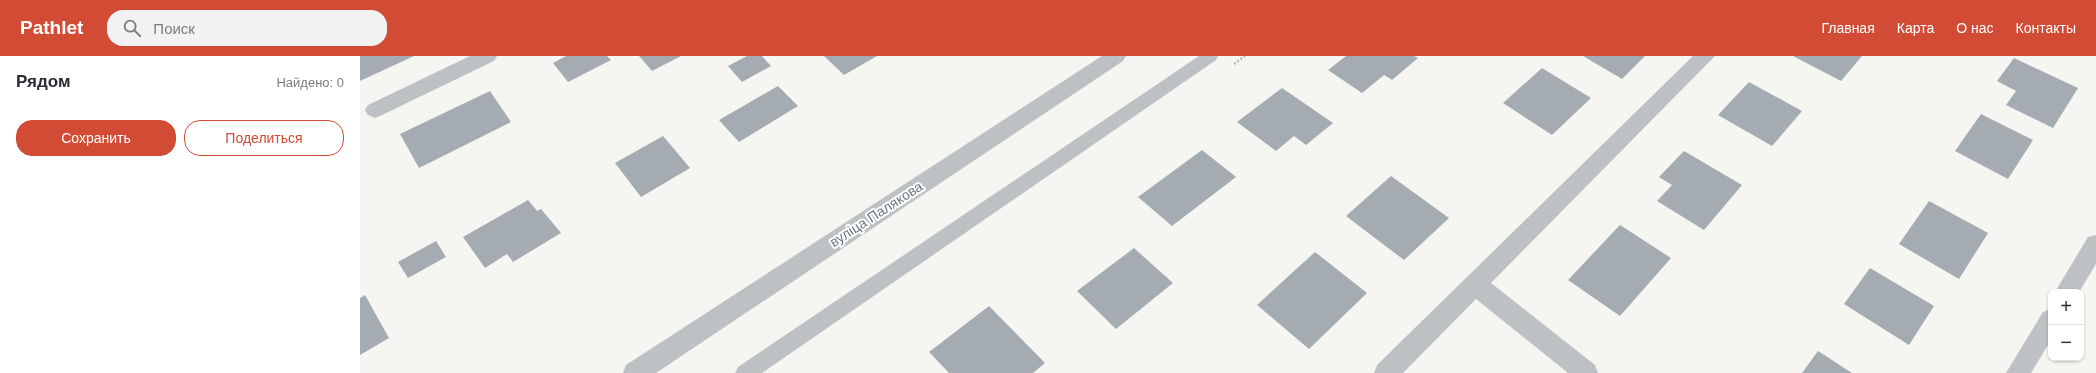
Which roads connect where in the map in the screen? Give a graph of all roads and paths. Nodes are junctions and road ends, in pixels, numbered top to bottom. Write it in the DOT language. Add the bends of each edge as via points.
graph roads {
  1 [pos="487,56"];
  2 [pos="1116,56"];
  3 [pos="1210,56"];
  4 [pos="1705,56"];
  5 [pos="376,110"];
  6 [pos="2096,244"];
  7 [pos="1475,284"];
  8 [pos="2069,289"];
  9 [pos="2048,324"];
  10 [pos="635,373"];
  11 [pos="745,373"];
  12 [pos="1386,373"];
  13 [pos="1586,373"];
  14 [pos="2018,373"];
  1 -- 5 [label="street"];
  2 -- 10 [label="street, вуліца Палякова"];
  3 -- 11 [label="lane"];
  4 -- 7 [label="street"];
  6 -- 8 [label="street"];
  7 -- 12 [label="street"];
  7 -- 13 [label="street"];
  9 -- 14 [label="street"];
}
